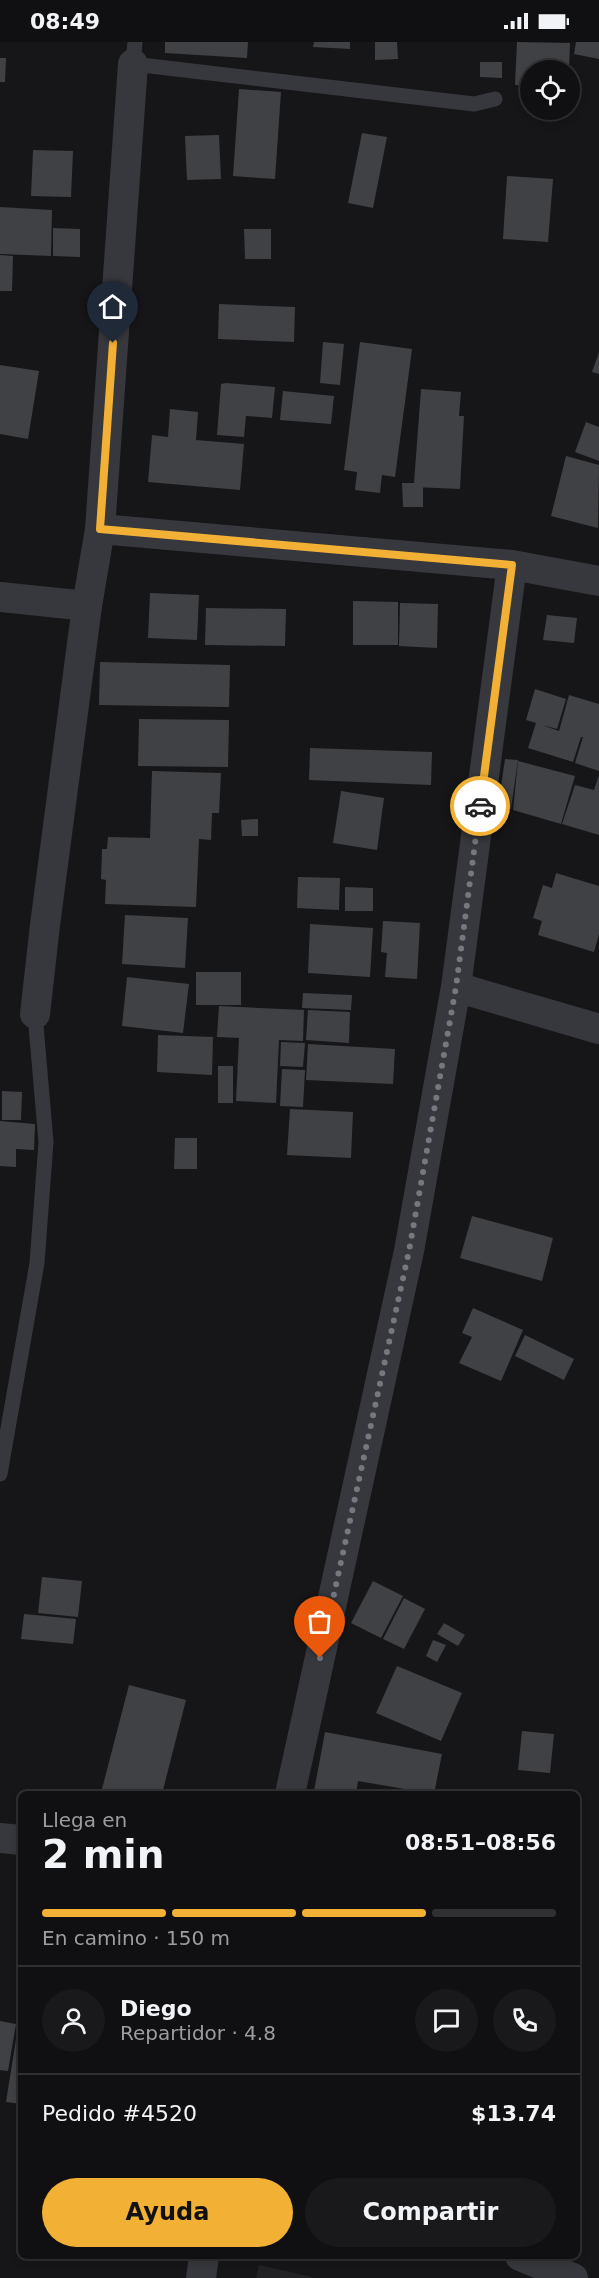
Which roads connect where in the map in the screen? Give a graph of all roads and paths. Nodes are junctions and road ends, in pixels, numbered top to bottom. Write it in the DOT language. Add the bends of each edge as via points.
graph roads {
  1 [pos="134,53"];
  2 [pos="495,99"];
  3 [pos="100,529"];
  4 [pos="512,565"];
  5 [pos="599,581"];
  6 [pos="0,597"];
  7 [pos="87,606"];
  8 [pos="456,987"];
  9 [pos="35,1014"];
  10 [pos="599,1029"];
  11 [pos="0,1474"];
  12 [pos="291,1791"];
  13 [pos="0,1838"];
  14 [pos="18,1840"];
  15 [pos="204,2259"];
  16 [pos="527,2259"];
  17 [pos="201,2278"];
  18 [pos="573,2278"];
  1 -- 2 [label="lane" via="474,104"];
  1 -- 3 [label="street"];
  3 -- 4 [label="street"];
  3 -- 7 [label="street"];
  4 -- 5 [label="street"];
  4 -- 8 [label="street"];
  6 -- 7 [label="street"];
  7 -- 9 [label="street"];
  8 -- 10 [label="street"];
  8 -- 12 [label="street" via="409,1251"];
  9 -- 11 [label="lane" via="46,1142 38,1263"];
  13 -- 14 [label="street"];
  15 -- 17 [label="street"];
  16 -- 18 [label="street"];
}
